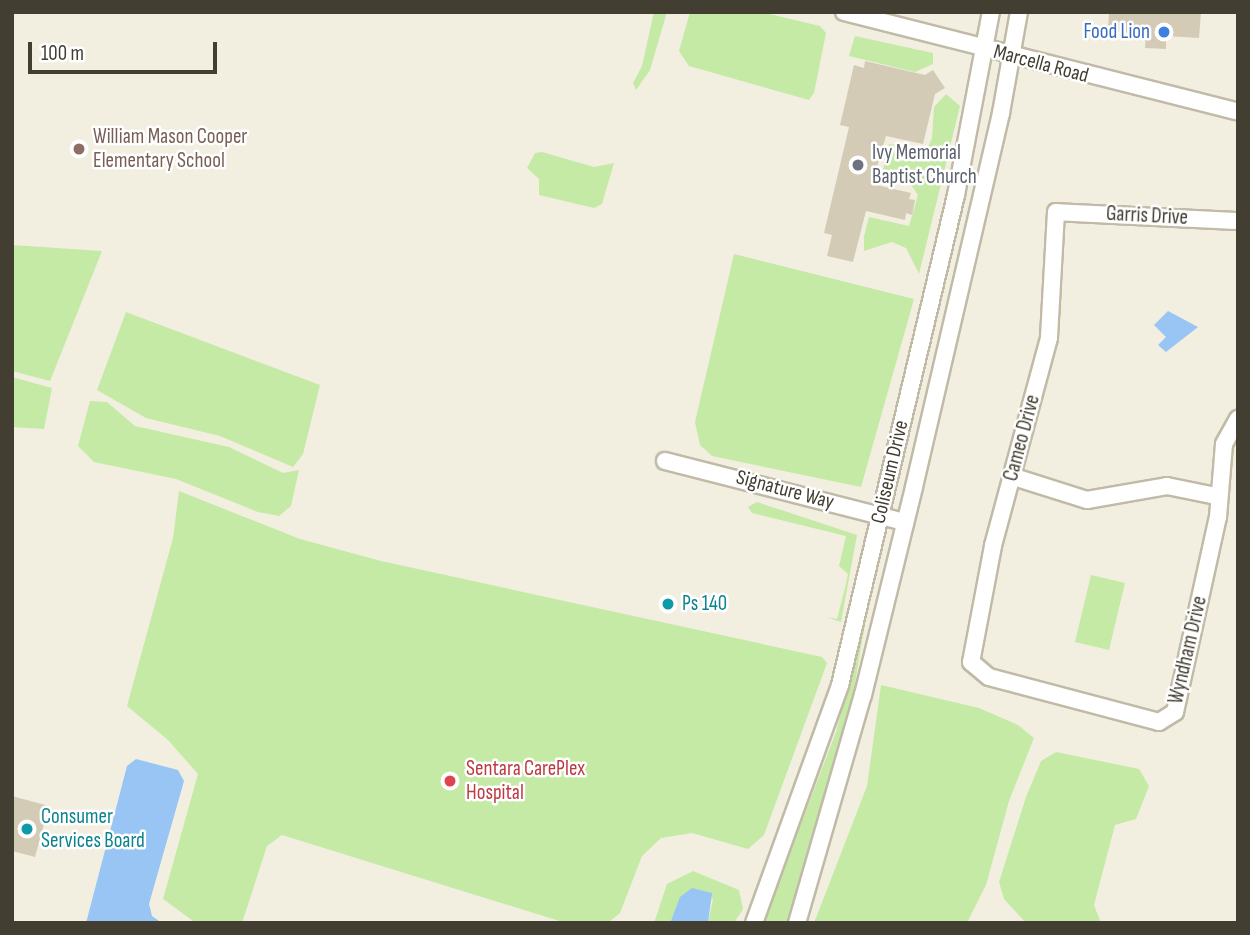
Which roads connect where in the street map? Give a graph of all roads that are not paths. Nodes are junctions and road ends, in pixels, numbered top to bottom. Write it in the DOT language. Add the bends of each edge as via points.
graph roads {
  1 [pos="844,12"];
  2 [pos="991,12"];
  3 [pos="1018,12"];
  4 [pos="986,48"];
  5 [pos="1012,56"];
  6 [pos="1238,112"];
  7 [pos="1056,212"];
  8 [pos="1238,220"];
  9 [pos="1238,419"];
  10 [pos="665,461"];
  11 [pos="1011,476"];
  12 [pos="1216,496"];
  13 [pos="880,515"];
  14 [pos="905,522"];
  15 [pos="971,662"];
  16 [pos="754,923"];
  17 [pos="797,923"];
  1 -- 4 [label="street, Marcella Road"];
  2 -- 4 [label="street, Coliseum Drive"];
  3 -- 5 [label="street, Coliseum Drive"];
  4 -- 5 [label="street, Marcella Road"];
  4 -- 13 [label="street, Coliseum Drive"];
  5 -- 6 [label="street, Marcella Road"];
  5 -- 14 [label="street, Coliseum Drive"];
  7 -- 8 [label="street, Garris Drive"];
  7 -- 11 [label="street, Cameo Drive" via="1049,338"];
  9 -- 12 [label="street, Wyndham Drive" via="1224,444"];
  10 -- 13 [label="street, Signature Way"];
  11 -- 12 [label="street" via="1063,497 1087,499 1167,486"];
  11 -- 15 [label="street, Cameo Drive"];
  12 -- 15 [label="street, Wyndham Drive" via="1218,517 1175,712 1159,722 989,677"];
  13 -- 14 [label="street, Signature Way"];
  13 -- 16 [label="street, Coliseum Drive" via="840,685"];
  14 -- 17 [label="street, Coliseum Drive" via="863,695"];
}
